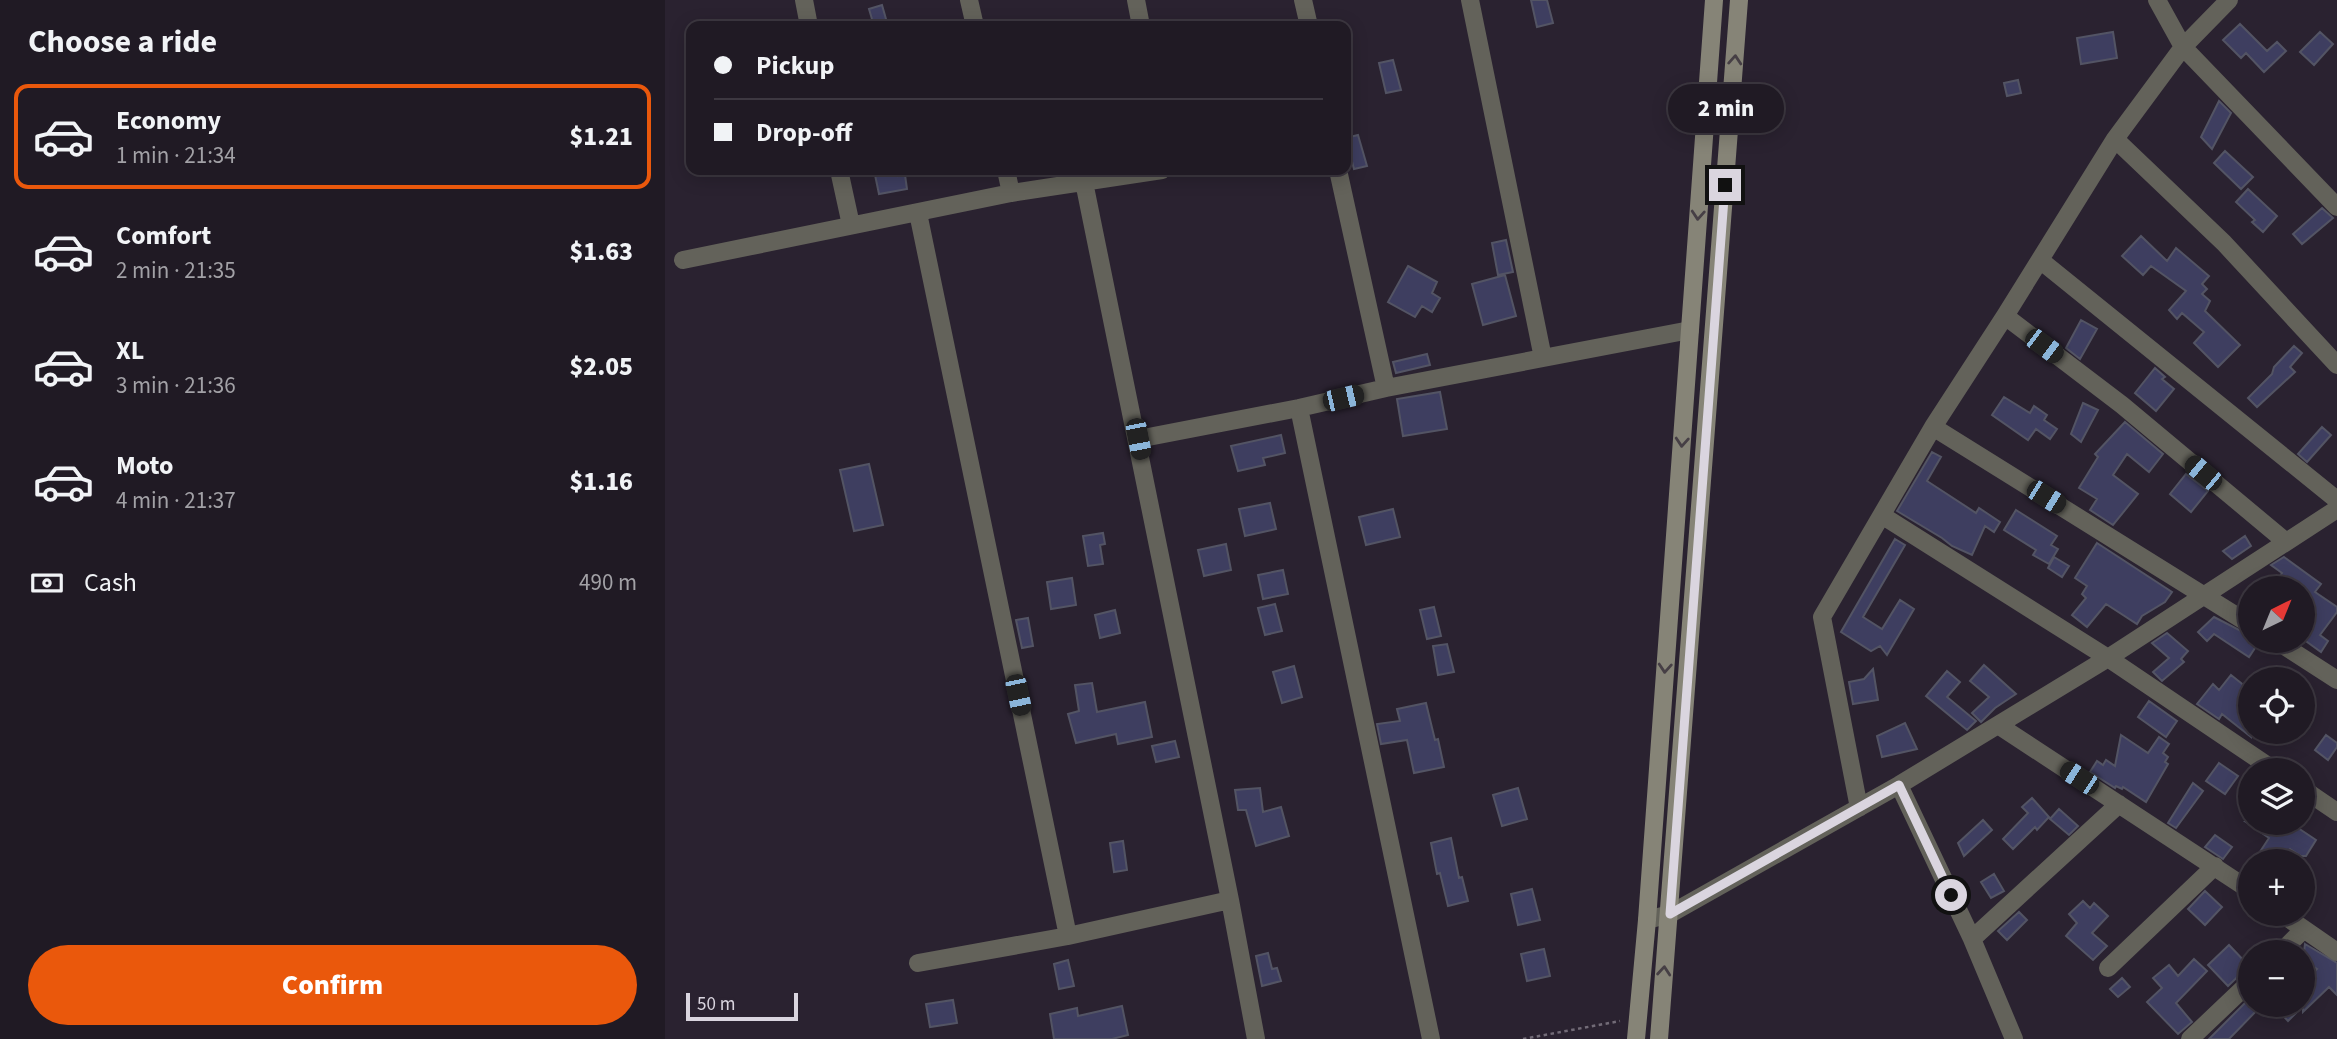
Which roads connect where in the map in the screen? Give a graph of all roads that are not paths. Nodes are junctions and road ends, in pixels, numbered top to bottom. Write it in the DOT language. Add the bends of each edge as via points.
graph roads {
  1 [pos="804,0"];
  2 [pos="969,0"];
  3 [pos="1136,0"];
  4 [pos="1303,0"];
  5 [pos="1470,0"];
  6 [pos="1714,0"];
  7 [pos="1739,0"];
  8 [pos="2157,0"];
  9 [pos="2229,0"];
  10 [pos="808,21"];
  11 [pos="974,21"];
  12 [pos="1140,21"];
  13 [pos="1308,21"];
  14 [pos="2183,47"];
  15 [pos="2115,139"];
  16 [pos="840,175"];
  17 [pos="1007,175"];
  18 [pos="1130,175"];
  19 [pos="1339,175"];
  20 [pos="1084,182"];
  21 [pos="1011,193"];
  22 [pos="2337,207"];
  23 [pos="918,213"];
  24 [pos="851,225"];
  25 [pos="683,260"];
  26 [pos="2040,260"];
  27 [pos="2005,316"];
  28 [pos="1690,330"];
  29 [pos="1543,358"];
  30 [pos="2337,365"];
  31 [pos="1386,388"];
  32 [pos="1299,408"];
  33 [pos="1933,427"];
  34 [pos="1138,439"];
  35 [pos="2337,500"];
  36 [pos="2337,509"];
  37 [pos="1883,516"];
  38 [pos="2285,541"];
  39 [pos="2204,595"];
  40 [pos="2238,617"];
  41 [pos="2295,653"];
  42 [pos="2108,658"];
  43 [pos="2337,680"];
  44 [pos="1998,725"];
  45 [pos="2256,758"];
  46 [pos="1899,785"];
  47 [pos="2315,797"];
  48 [pos="2119,804"];
  49 [pos="1859,808"];
  50 [pos="2337,811"];
  51 [pos="2215,866"];
  52 [pos="2238,882"];
  53 [pos="1230,900"];
  54 [pos="1670,914"];
  55 [pos="1647,920"];
  56 [pos="2300,926"];
  57 [pos="2304,929"];
  58 [pos="1069,936"];
  59 [pos="1972,939"];
  60 [pos="2293,940"];
  61 [pos="2337,952"];
  62 [pos="918,963"];
  63 [pos="2108,968"];
  64 [pos="2238,993"];
  65 [pos="1256,1039"];
  66 [pos="1431,1039"];
  67 [pos="1636,1039"];
  68 [pos="1659,1039"];
  69 [pos="2014,1039"];
  70 [pos="2190,1039"];
  1 -- 10 [label="street"];
  2 -- 11 [label="street"];
  3 -- 12 [label="street"];
  4 -- 13 [label="street"];
  5 -- 29 [label="street"];
  6 -- 28 [label="main road, one-way"];
  54 -- 7 [label="main road, one-way"];
  8 -- 14 [label="street"];
  9 -- 14 [label="street"];
  14 -- 15 [label="street"];
  14 -- 22 [label="street"];
  15 -- 26 [label="street"];
  15 -- 30 [label="street" via="2224,243"];
  16 -- 24 [label="street"];
  17 -- 21 [label="street"];
  18 -- 20 [label="street"];
  19 -- 31 [label="street"];
  20 -- 21 [label="street"];
  20 -- 34 [label="street"];
  21 -- 23 [label="street"];
  23 -- 24 [label="street"];
  23 -- 58 [label="street"];
  24 -- 25 [label="street"];
  26 -- 27 [label="street"];
  26 -- 35 [label="street"];
  27 -- 33 [label="street"];
  27 -- 38 [label="street" via="2122,405"];
  28 -- 29 [label="street"];
  28 -- 55 [label="main road, one-way"];
  29 -- 31 [label="street"];
  31 -- 32 [label="street"];
  32 -- 34 [label="street"];
  32 -- 66 [label="street"];
  33 -- 37 [label="street"];
  33 -- 39 [label="street"];
  34 -- 53 [label="street"];
  36 -- 38 [label="street"];
  37 -- 42 [label="street"];
  37 -- 49 [label="street" via="1822,617"];
  38 -- 39 [label="street"];
  39 -- 40 [label="street"];
  39 -- 42 [label="street"];
  41 -- 43 [label="street"];
  42 -- 44 [label="street"];
  42 -- 45 [label="street"];
  44 -- 46 [label="street"];
  44 -- 48 [label="street"];
  46 -- 49 [label="street"];
  46 -- 59 [label="street"];
  47 -- 50 [label="street"];
  48 -- 51 [label="street"];
  48 -- 59 [label="street"];
  49 -- 54 [label="street"];
  51 -- 52 [label="street"];
  51 -- 63 [label="street"];
  53 -- 58 [label="street"];
  53 -- 65 [label="street"];
  54 -- 55 [label="street"];
  68 -- 54 [label="main road, one-way"];
  55 -- 67 [label="main road"];
  56 -- 57 [label="street"];
  57 -- 60 [label="street"];
  57 -- 61 [label="street"];
  58 -- 62 [label="street"];
  59 -- 69 [label="street"];
  64 -- 70 [label="street"];
}
